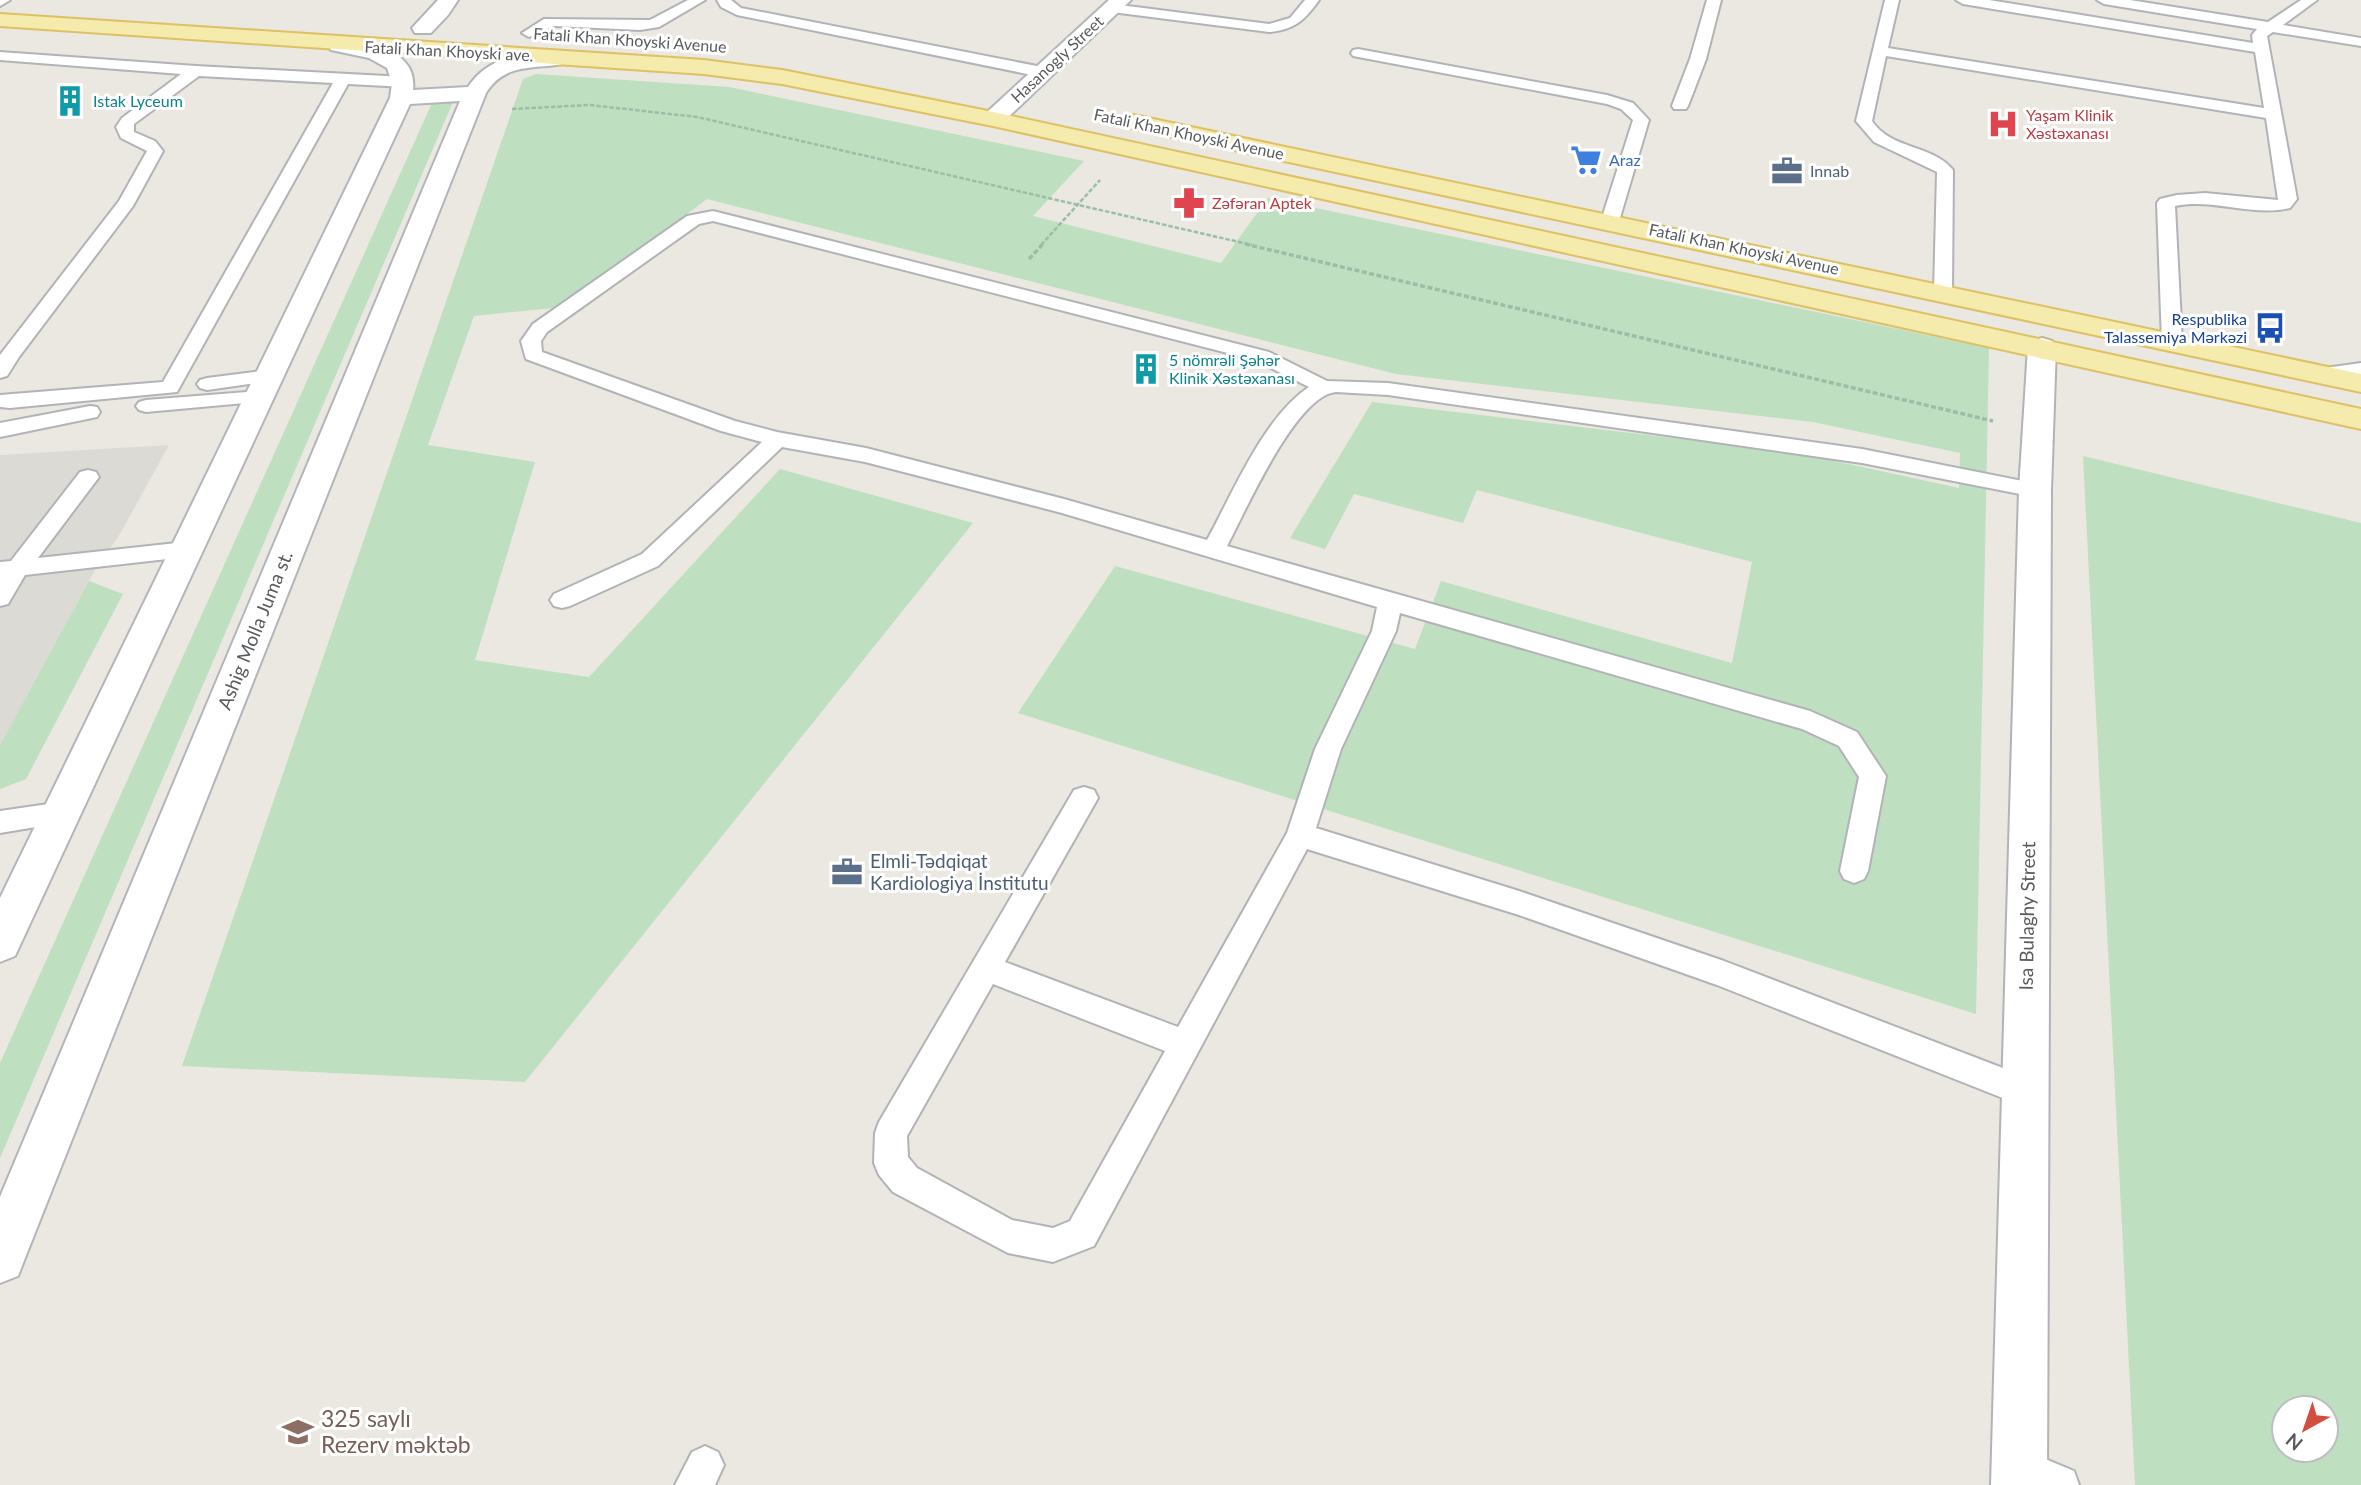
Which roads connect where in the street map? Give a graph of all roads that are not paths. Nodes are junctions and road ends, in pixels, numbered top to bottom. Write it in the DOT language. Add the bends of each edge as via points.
graph roads {
  1 [pos="448,0"];
  2 [pos="698,0"];
  3 [pos="724,0"];
  4 [pos="1312,0"];
  5 [pos="1714,0"];
  6 [pos="1892,0"];
  7 [pos="1963,0"];
  8 [pos="2104,0"];
  9 [pos="2310,0"];
  10 [pos="1,1"];
  11 [pos="1116,4"];
  12 [pos="0,20"];
  13 [pos="2269,25"];
  14 [pos="423,28"];
  15 [pos="529,33"];
  16 [pos="671,42"];
  17 [pos="2361,42"];
  18 [pos="339,44"];
  19 [pos="2259,48"];
  20 [pos="1880,51"];
  21 [pos="1357,53"];
  22 [pos="0,56"];
  23 [pos="560,58"];
  24 [pos="195,71"];
  25 [pos="1042,72"];
  26 [pos="342,80"];
  27 [pos="403,90"];
  28 [pos="487,101"];
  29 [pos="1009,103"];
  30 [pos="1680,106"];
  31 [pos="2272,114"];
  32 [pos="1104,116"];
  33 [pos="1610,221"];
  34 [pos="1943,292"];
  35 [pos="2172,342"];
  36 [pos="2042,347"];
  37 [pos="2361,369"];
  38 [pos="0,372"];
  39 [pos="2318,374"];
  40 [pos="2361,378"];
  41 [pos="2361,383"];
  42 [pos="264,386"];
  43 [pos="1324,387"];
  44 [pos="170,388"];
  45 [pos="0,401"];
  46 [pos="2361,419"];
  47 [pos="0,430"];
  48 [pos="776,439"];
  49 [pos="88,477"];
  50 [pos="2035,490"];
  51 [pos="1214,549"];
  52 [pos="186,550"];
  53 [pos="9,569"];
  54 [pos="0,598"];
  55 [pos="562,600"];
  56 [pos="1390,602"];
  57 [pos="1084,798"];
  58 [pos="62,813"];
  59 [pos="0,822"];
  60 [pos="1300,835"];
  61 [pos="1854,872"];
  62 [pos="0,943"];
  63 [pos="986,968"];
  64 [pos="1185,1044"];
  65 [pos="2023,1091"];
  66 [pos="0,1258"];
  67 [pos="2019,1476"];
  68 [pos="2060,1485"];
  1 -- 14 [label="main road"];
  2 -- 15 [label="lane" via="654,24 554,22"];
  3 -- 25 [label="lane" via="737,11"];
  4 -- 11 [label="lane" via="1287,27 1269,28"];
  5 -- 30 [label="lane"];
  6 -- 20 [label="lane"];
  7 -- 19 [label="lane"];
  8 -- 13 [label="lane"];
  9 -- 13 [label="lane"];
  10 -- 14 [label="main road, Fatali Khan Khoyski Avenue"];
  11 -- 25 [label="main road, Hasanogly Street"];
  12 -- 18 [label="main road"];
  13 -- 17 [label="lane"];
  13 -- 19 [label="lane" via="2259,35"];
  14 -- 15 [label="main road, Fatali Khan Khoyski Avenue"];
  15 -- 16 [label="main road, Fatali Khan Khoyski Avenue"];
  18 -- 23 [label="main road, Fatali Khan Khoyski ave."];
  18 -- 27 [label="main road" via="389,58 398,65"];
  19 -- 31 [label="lane"];
  20 -- 31 [label="lane"];
  20 -- 34 [label="lane" via="1864,121 1869,131 1884,141 1945,170"];
  21 -- 33 [label="lane" via="1593,97 1636,110 1641,120"];
  22 -- 24 [label="lane"];
  23 -- 28 [label="main road, Ashig Molla Juma st." via="521,60 498,67 481,82"];
  23 -- 29 [label="main road, Fatali Khan Khoyski Avenue" via="704,67"];
  24 -- 26 [label="lane"];
  24 -- 38 [label="lane" via="124,127 127,135 155,151 127,202"];
  25 -- 29 [label="main road, Hasanogly Street"];
  26 -- 27 [label="lane"];
  26 -- 44 [label="lane"];
  27 -- 28 [label="main road"];
  27 -- 42 [label="main road"];
  28 -- 66 [label="main road, Ashig Molla Juma st."];
  29 -- 36 [label="main road, Fatali Khan Khoyski Avenue"];
  31 -- 35 [label="lane" via="2288,199 2284,204 2192,199 2166,203"];
  32 -- 33 [label="main road, Fatali Khan Khoyski Avenue"];
  33 -- 34 [label="main road, Fatali Khan Khoyski Avenue"];
  34 -- 35 [label="main road, Fatali Khan Khoyski Avenue"];
  35 -- 39 [label="main road, Fatali Khan Khoyski Avenue"];
  36 -- 46 [label="main road, Fatali Khan Khoyski Avenue"];
  36 -- 50 [label="main road, Isa Bulaghy Street"];
  37 -- 39 [label="lane"];
  39 -- 40 [label="main road"];
  39 -- 41 [label="main road, Fatali Khan Khoyski Avenue"];
  42 -- 44 [label="lane"];
  42 -- 47 [label="lane" via="70,414"];
  42 -- 52 [label="main road"];
  43 -- 48 [label="lane" via="1262,356 703,216 540,328 531,341 533,355"];
  43 -- 50 [label="lane" via="1388,388 1861,456"];
  43 -- 51 [label="lane" via="1300,403 1277,436"];
  44 -- 45 [label="lane"];
  48 -- 51 [label="lane" via="866,455"];
  48 -- 55 [label="lane" via="650,560"];
  49 -- 53 [label="lane"];
  50 -- 65 [label="main road, Isa Bulaghy Street"];
  51 -- 56 [label="lane"];
  52 -- 53 [label="lane"];
  52 -- 58 [label="main road"];
  53 -- 54 [label="lane"];
  56 -- 60 [label="lane" via="1384,631 1328,749"];
  56 -- 61 [label="lane" via="1810,721 1848,740 1873,776"];
  57 -- 63 [label="lane"];
  58 -- 59 [label="lane"];
  58 -- 62 [label="main road"];
  60 -- 64 [label="lane"];
  60 -- 65 [label="lane" via="1519,903 1724,974"];
  63 -- 64 [label="lane"];
  63 -- 64 [label="lane" via="891,1133 891,1163 905,1180 1007,1236 1053,1245 1082,1234"];
  65 -- 67 [label="main road, Isa Bulaghy Street"];
  67 -- 68 [label="lane"];
}
